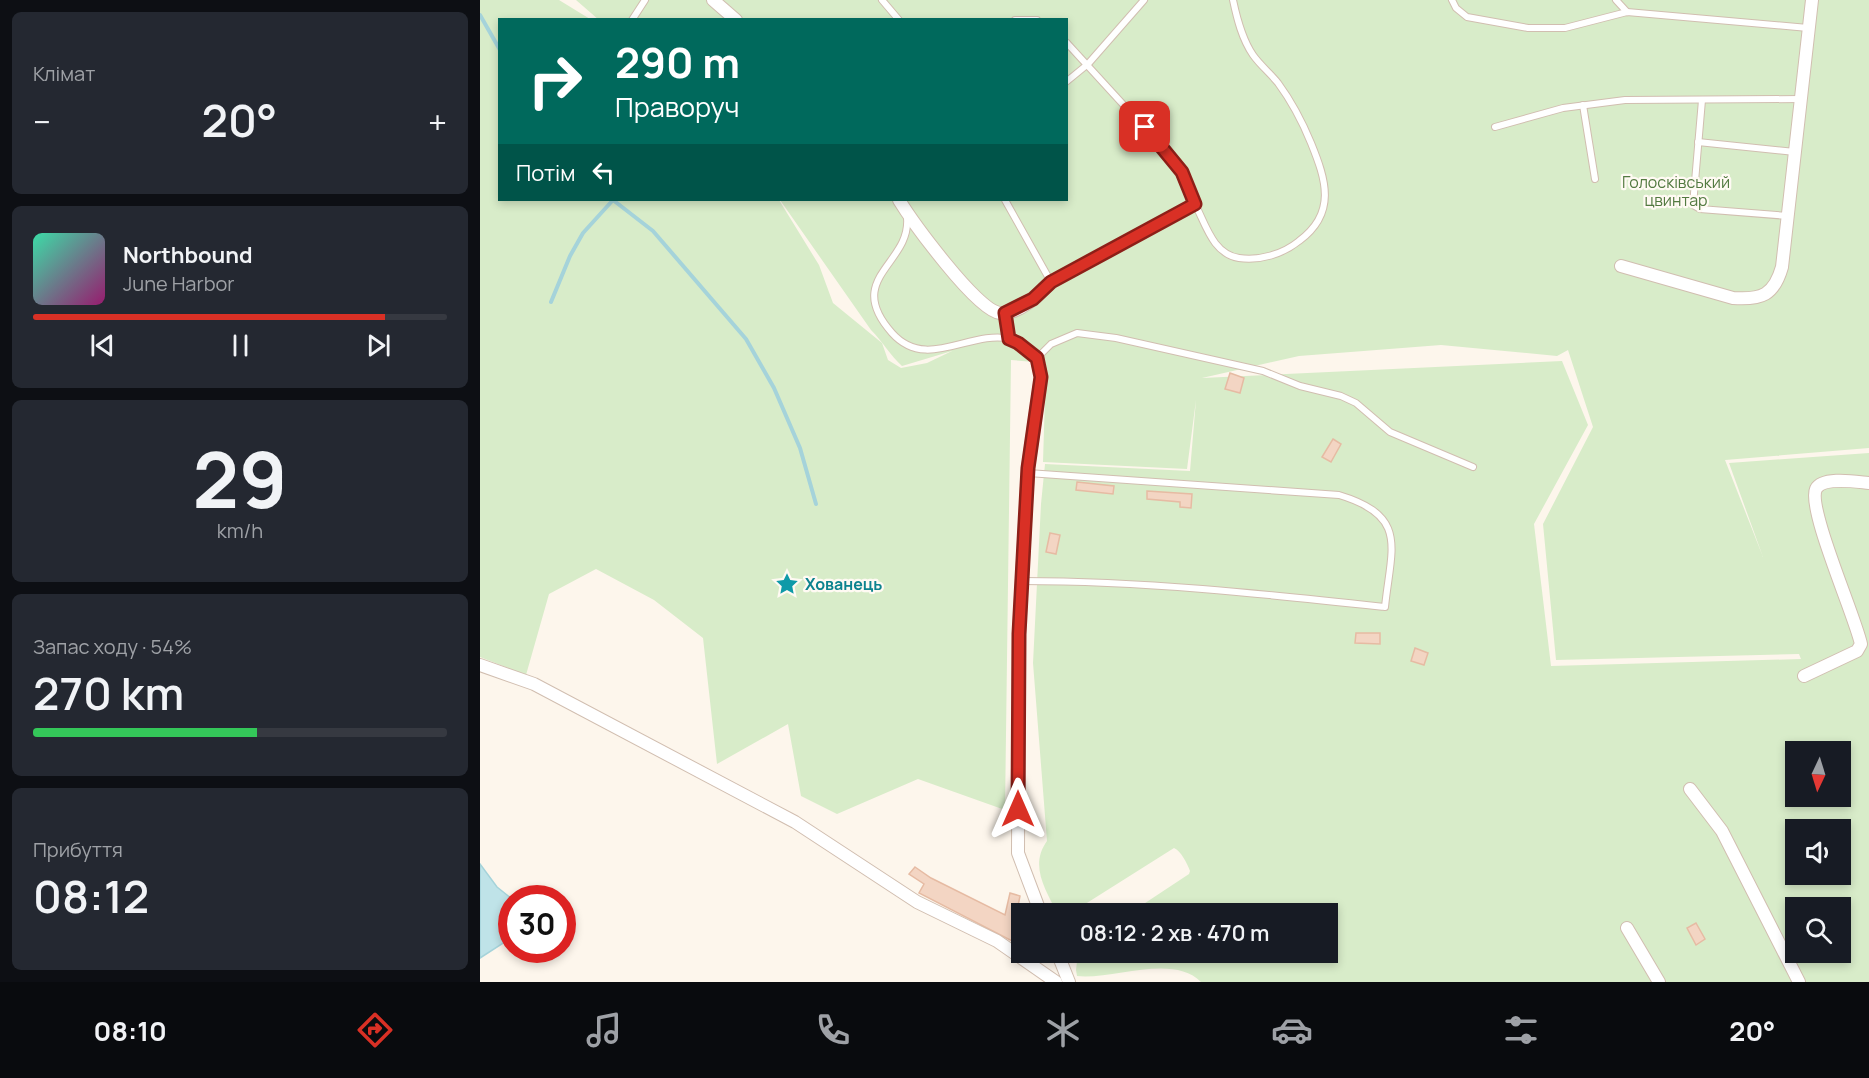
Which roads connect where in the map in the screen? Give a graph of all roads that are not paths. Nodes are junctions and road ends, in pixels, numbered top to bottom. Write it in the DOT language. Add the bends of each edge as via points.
graph roads {
  1 [pos="645,0"];
  2 [pos="713,0"];
  3 [pos="882,0"];
  4 [pos="1144,0"];
  5 [pos="1233,0"];
  6 [pos="1452,0"];
  7 [pos="1616,0"];
  8 [pos="1812,0"];
  9 [pos="1627,12"];
  10 [pos="633,18"];
  11 [pos="734,18"];
  12 [pos="897,18"];
  13 [pos="1809,28"];
  14 [pos="1068,44"];
  15 [pos="1088,64"];
  16 [pos="1068,80"];
  17 [pos="1801,99"];
  18 [pos="1702,100"];
  19 [pos="1583,105"];
  20 [pos="1495,127"];
  21 [pos="1698,142"];
  22 [pos="1795,152"];
  23 [pos="1595,179"];
  24 [pos="900,201"];
  25 [pos="1006,201"];
  26 [pos="1195,204"];
  27 [pos="906,212"];
  28 [pos="1789,216"];
  29 [pos="1621,266"];
  30 [pos="1051,282"];
  31 [pos="1005,313"];
  32 [pos="1009,339"];
  33 [pos="1037,358"];
  34 [pos="1473,467"];
  35 [pos="1028,473"];
  36 [pos="1869,483"];
  37 [pos="1022,581"];
  38 [pos="480,665"];
  39 [pos="1804,676"];
  40 [pos="1690,789"];
  41 [pos="1037,903"];
  42 [pos="1628,928"];
  43 [pos="1061,963"];
  44 [pos="1056,982"];
  45 [pos="1068,982"];
  46 [pos="1659,982"];
  47 [pos="1799,982"];
  1 -- 10 [label="lane"];
  2 -- 11 [label="street"];
  3 -- 12 [label="lane"];
  4 -- 15 [label="lane"];
  5 -- 26 [label="lane" via="1239,26 1253,55 1301,118 1322,170 1325,201 1317,223 1302,239 1276,254 1253,259 1221,251"];
  6 -- 9 [label="lane" via="1467,17 1528,28 1565,28"];
  7 -- 9 [label="lane"];
  8 -- 13 [label="street"];
  9 -- 13 [label="lane"];
  13 -- 17 [label="street"];
  14 -- 15 [label="lane"];
  15 -- 16 [label="lane"];
  15 -- 26 [label="lane" via="1173,159"];
  17 -- 18 [label="lane"];
  17 -- 22 [label="street"];
  18 -- 19 [label="lane" via="1625,100"];
  18 -- 21 [label="lane"];
  19 -- 20 [label="lane"];
  19 -- 23 [label="lane"];
  21 -- 22 [label="lane"];
  21 -- 28 [label="lane" via="1692,200 1695,207"];
  22 -- 28 [label="street"];
  24 -- 27 [label="street"];
  25 -- 30 [label="lane"];
  26 -- 30 [label="lane"];
  27 -- 31 [label="street" via="976,298 993,311"];
  27 -- 32 [label="lane" via="904,242 877,280 876,302 886,326 907,345 928,351"];
  28 -- 29 [label="street" via="1778,281 1763,296 1733,298"];
  30 -- 31 [label="street" via="1033,299"];
  31 -- 32 [label="street"];
  32 -- 33 [label="lane"];
  33 -- 34 [label="lane" via="1051,344 1077,333 1252,368 1341,396 1356,403 1390,432"];
  33 -- 35 [label="street" via="1041,377"];
  35 -- 37 [label="street"];
  35 -- 37 [label="lane" via="1339,495 1363,502 1379,513 1392,540 1385,607 1107,581"];
  36 -- 39 [label="street" via="1832,481 1816,490 1815,501 1830,555 1861,644 1857,651"];
  37 -- 41 [label="street" via="1018,853"];
  38 -- 44 [label="street" via="534,684 795,822 917,902 998,941"];
  40 -- 47 [label="street" via="1722,831"];
  42 -- 46 [label="street"];
  43 -- 45 [label="street"];
}
